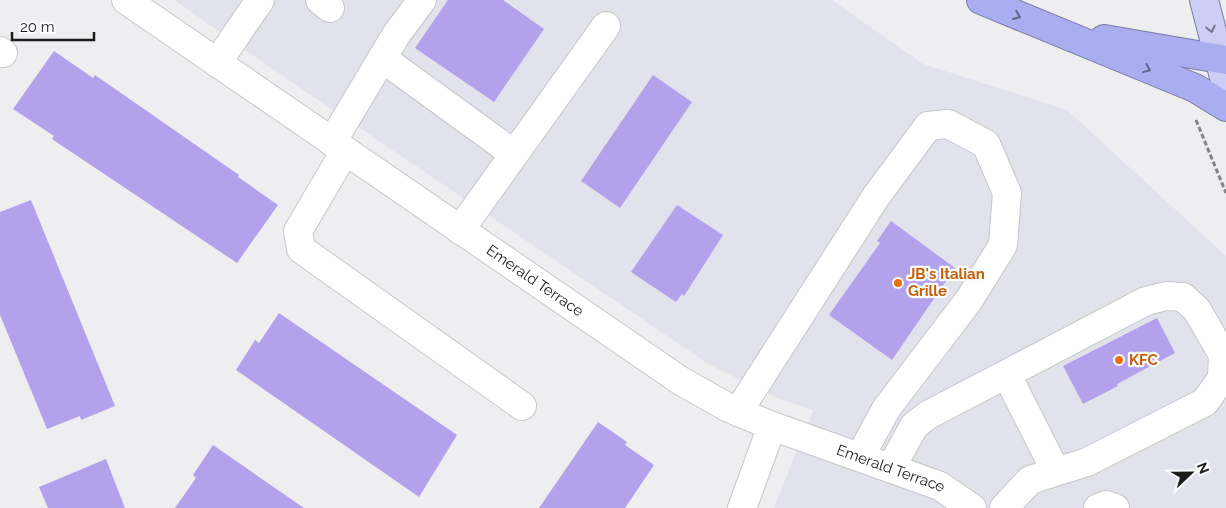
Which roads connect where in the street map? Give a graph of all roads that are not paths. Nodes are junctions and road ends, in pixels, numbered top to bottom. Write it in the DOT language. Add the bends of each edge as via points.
graph roads {
  1 [pos="126,0"];
  2 [pos="260,0"];
  3 [pos="422,0"];
  4 [pos="981,0"];
  5 [pos="1204,0"];
  6 [pos="606,26"];
  7 [pos="1053,31"];
  8 [pos="382,58"];
  9 [pos="1222,59"];
  10 [pos="217,63"];
  11 [pos="1226,85"];
  12 [pos="1226,107"];
  13 [pos="338,146"];
  14 [pos="514,154"];
  15 [pos="460,230"];
  16 [pos="1007,375"];
  17 [pos="522,406"];
  18 [pos="738,412"];
  19 [pos="772,426"];
  20 [pos="860,458"];
  21 [pos="891,468"];
  22 [pos="1055,470"];
  23 [pos="742,508"];
  24 [pos="972,508"];
  25 [pos="1004,508"];
  26 [pos="1098,508"];
  27 [pos="1115,508"];
  1 -- 10 [label="street, Emerald Terrace"];
  2 -- 10 [label="street"];
  3 -- 8 [label="street"];
  4 -- 7 [label="highway, one-way"];
  5 -- 9 [label="main road, one-way"];
  6 -- 14 [label="street"];
  7 -- 9 [label="highway"];
  7 -- 12 [label="highway, one-way" via="1195,88"];
  8 -- 13 [label="street"];
  8 -- 14 [label="street"];
  9 -- 11 [label="main road"];
  10 -- 13 [label="street, Emerald Terrace"];
  13 -- 15 [label="street, Emerald Terrace"];
  13 -- 17 [label="street" via="298,231 301,249"];
  14 -- 15 [label="street"];
  15 -- 18 [label="street, Emerald Terrace" via="682,381"];
  16 -- 21 [label="street" via="914,426"];
  16 -- 22 [label="street"];
  16 -- 22 [label="street" via="1146,301 1166,296 1183,296 1197,310 1222,355 1222,378 1205,402 1086,462"];
  18 -- 19 [label="street, Emerald Terrace"];
  18 -- 20 [label="street" via="876,198 922,134 928,126 948,124 986,144 1008,194 1003,245 969,300 886,409"];
  19 -- 20 [label="street, Emerald Terrace"];
  19 -- 23 [label="street"];
  20 -- 21 [label="street, Emerald Terrace"];
  21 -- 24 [label="street, Emerald Terrace" via="940,486"];
  22 -- 25 [label="street" via="1030,480"];
  26 -- 27 [label="street" via="1106,505"];
}
